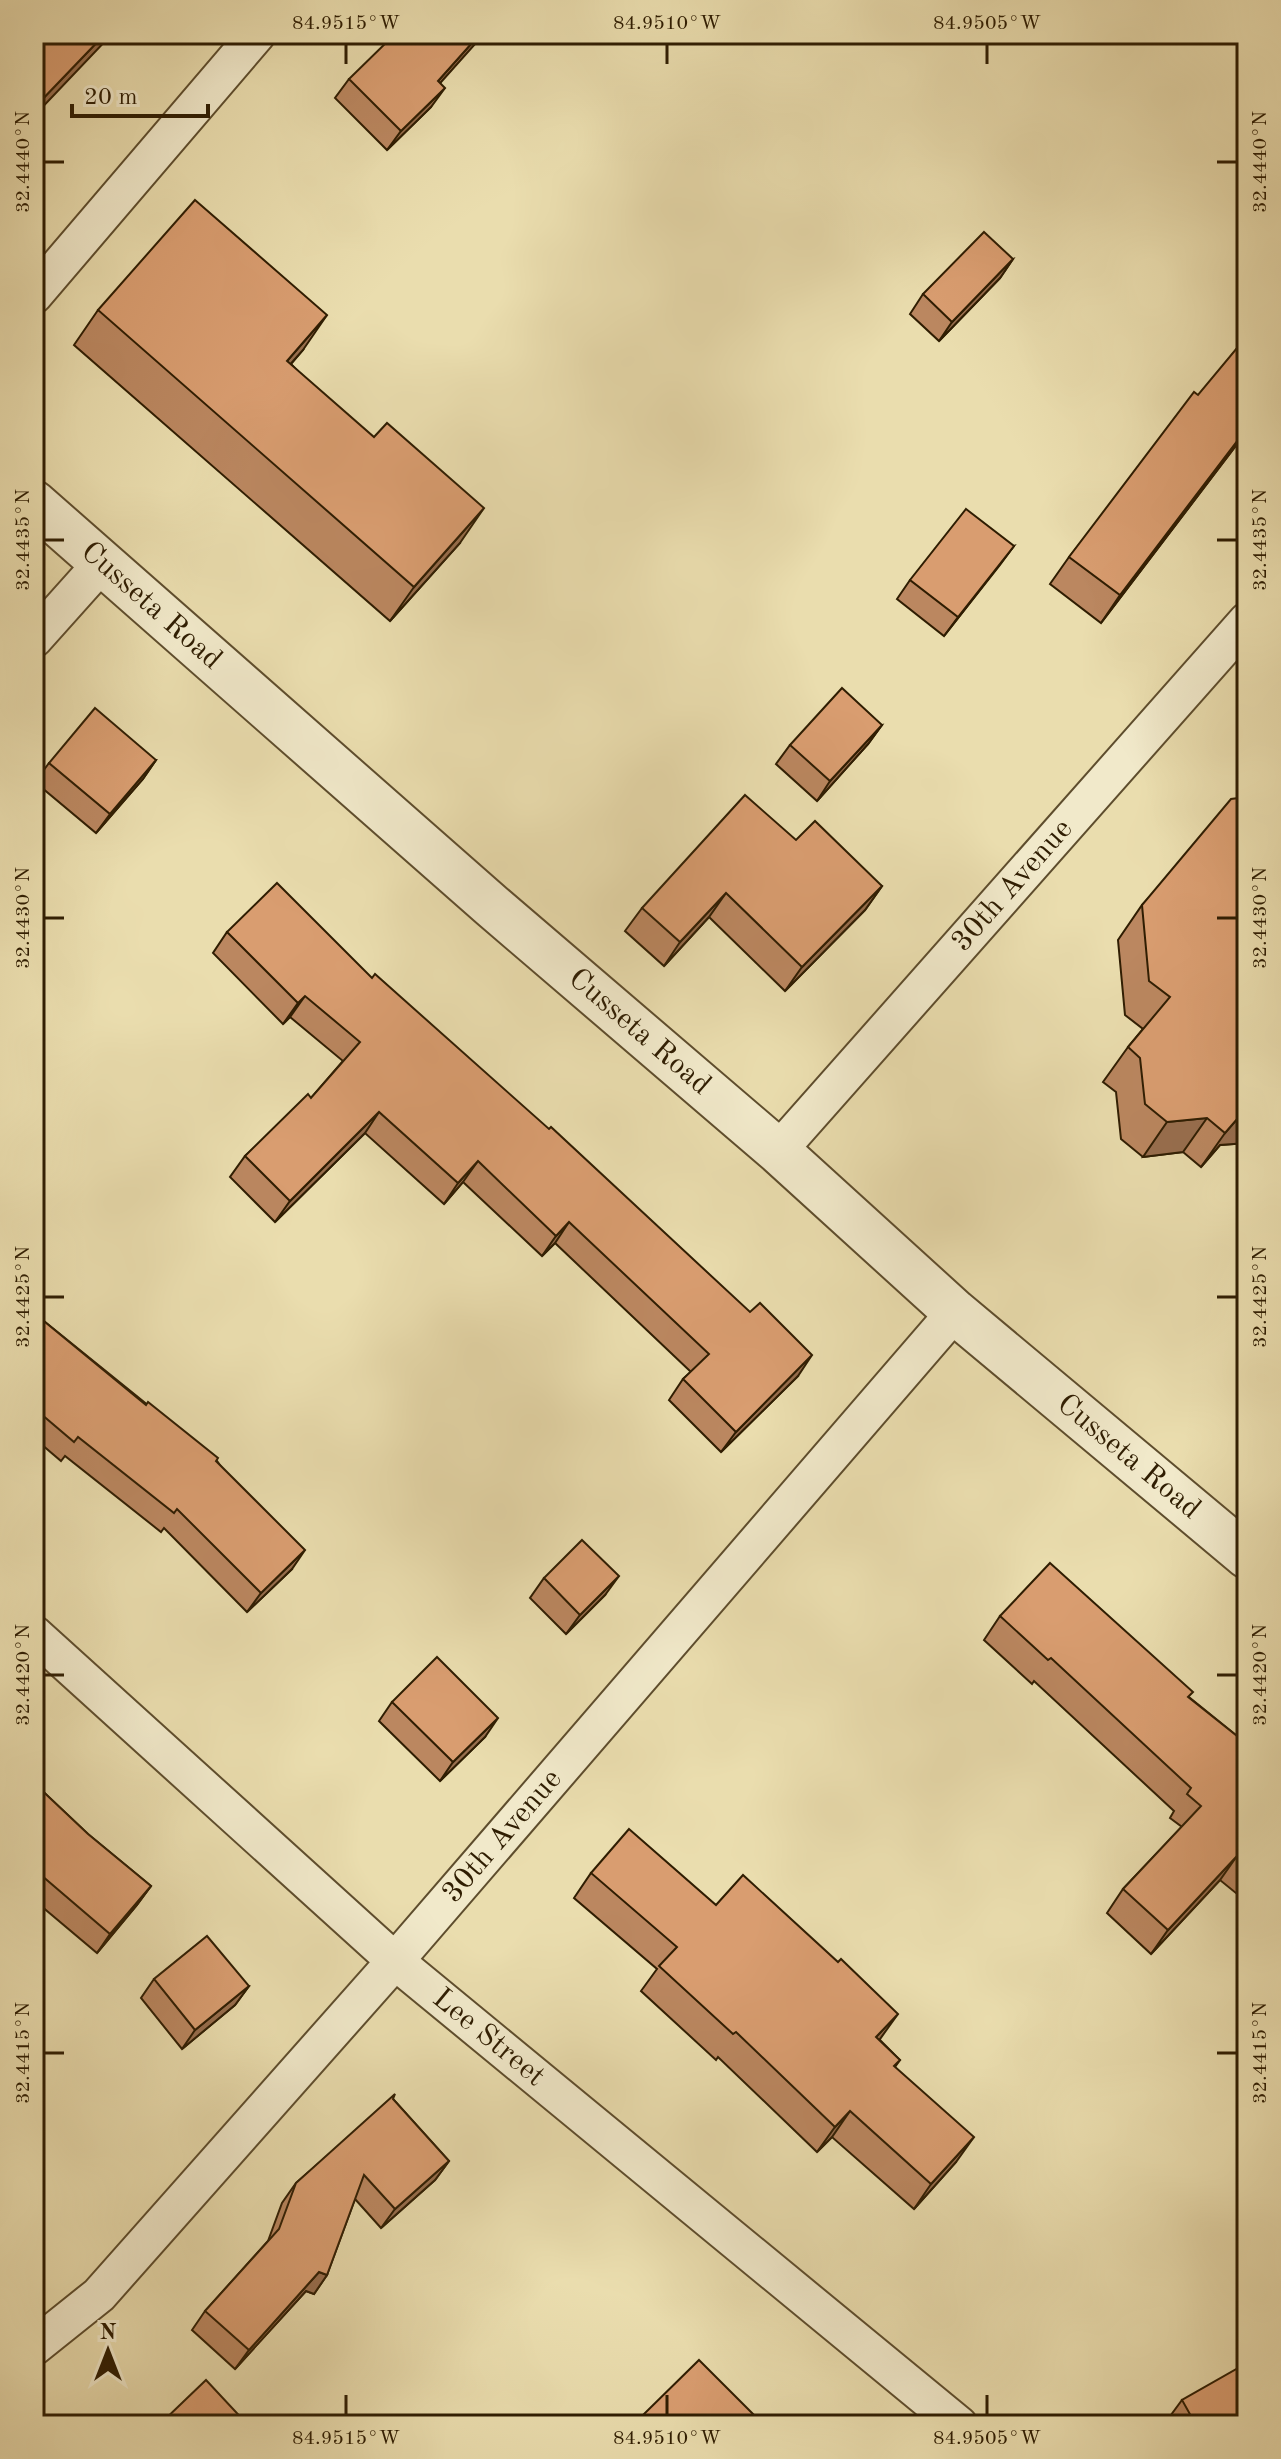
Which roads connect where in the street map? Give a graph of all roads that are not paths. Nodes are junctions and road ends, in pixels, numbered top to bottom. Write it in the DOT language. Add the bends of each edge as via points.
graph roads {
  1 [pos="257,34"];
  2 [pos="34,295"];
  3 [pos="34,503"];
  4 [pos="102,563"];
  5 [pos="1247,621"];
  6 [pos="34,639"];
  7 [pos="778,1151"];
  8 [pos="955,1312"];
  9 [pos="1247,1556"];
  10 [pos="34,1634"];
  11 [pos="395,1961"];
  12 [pos="34,2347"];
  13 [pos="959,2425"];
  1 -- 2 [label="street"];
  3 -- 4 [label="street, Cusseta Road"];
  4 -- 6 [label="street"];
  4 -- 7 [label="street, Cusseta Road"];
  5 -- 7 [label="street, 30th Avenue"];
  7 -- 8 [label="street, Cusseta Road"];
  8 -- 9 [label="street, Cusseta Road"];
  8 -- 11 [label="street, 30th Avenue"];
  10 -- 11 [label="street, Lee Street"];
  11 -- 12 [label="street, 30th Avenue" via="99,2295"];
  11 -- 13 [label="street, Lee Street"];
}
